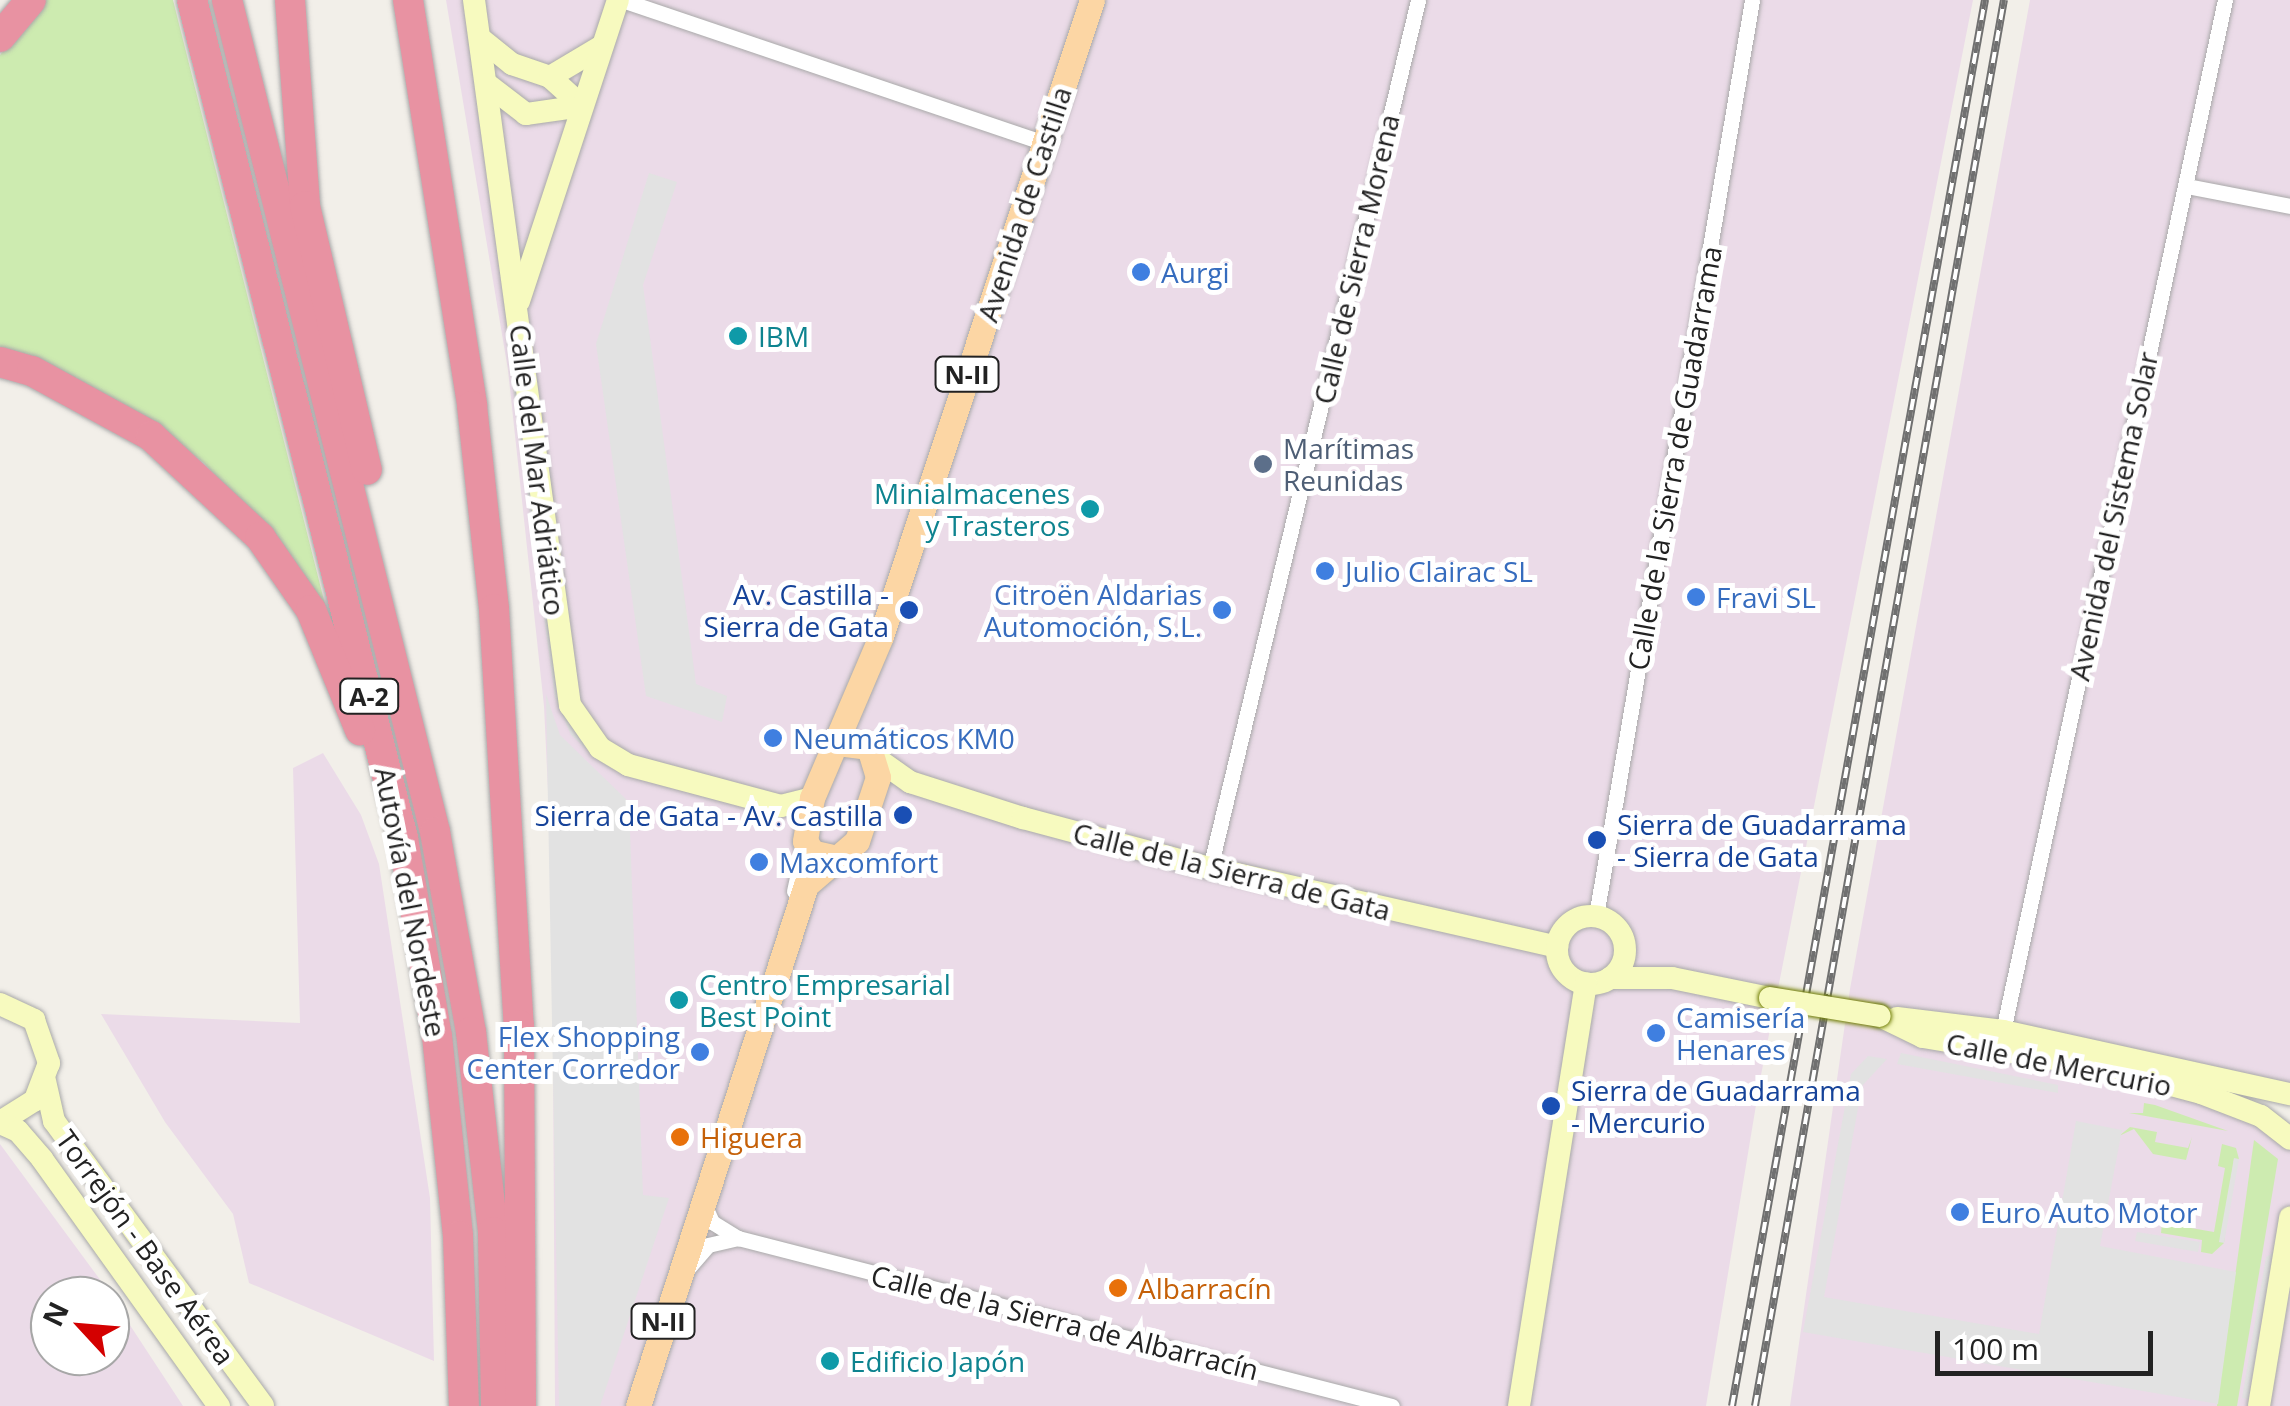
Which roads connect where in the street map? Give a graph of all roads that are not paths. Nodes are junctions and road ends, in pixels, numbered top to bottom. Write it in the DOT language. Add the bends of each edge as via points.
graph roads {
  1 [pos="31,0"];
  2 [pos="192,0"];
  3 [pos="227,0"];
  4 [pos="290,0"];
  5 [pos="408,0"];
  6 [pos="474,0"];
  7 [pos="620,0"];
  8 [pos="1092,0"];
  9 [pos="1418,0"];
  10 [pos="1752,0"];
  11 [pos="2225,0"];
  12 [pos="0,37"];
  13 [pos="481,39"];
  14 [pos="602,46"];
  15 [pos="550,77"];
  16 [pos="487,84"];
  17 [pos="582,106"];
  18 [pos="1044,143"];
  19 [pos="2187,186"];
  20 [pos="2290,206"];
  21 [pos="517,307"];
  22 [pos="0,362"];
  23 [pos="881,636"];
  24 [pos="837,743"];
  25 [pos="873,753"];
  26 [pos="422,768"];
  27 [pos="910,782"];
  28 [pos="691,784"];
  29 [pos="812,798"];
  30 [pos="871,799"];
  31 [pos="804,838"];
  32 [pos="837,858"];
  33 [pos="1210,868"];
  34 [pos="1596,916"];
  35 [pos="1557,946"];
  36 [pos="1625,946"];
  37 [pos="1610,978"];
  38 [pos="1672,978"];
  39 [pos="1586,983"];
  40 [pos="0,1004"];
  41 [pos="1880,1016"];
  42 [pos="2003,1031"];
  43 [pos="437,1036"];
  44 [pos="1958,1043"];
  45 [pos="2039,1057"];
  46 [pos="45,1081"];
  47 [pos="2290,1094"];
  48 [pos="0,1122"];
  49 [pos="2290,1139"];
  50 [pos="702,1200"];
  51 [pos="2290,1218"];
  52 [pos="738,1238"];
  53 [pos="2285,1271"];
  54 [pos="672,1291"];
  55 [pos="1517,1404"];
  56 [pos="219,1406"];
  57 [pos="262,1406"];
  58 [pos="464,1406"];
  59 [pos="496,1406"];
  60 [pos="522,1406"];
  61 [pos="638,1406"];
  62 [pos="1392,1406"];
  63 [pos="2259,1406"];
  1 -- 12 [label="highway"];
  2 -- 43 [label="highway, Autovía del Nordeste / A-2" via="378,730"];
  3 -- 26 [label="highway, Autovía del Nordeste / A-2"];
  4 -- 26 [label="highway" via="305,206 407,642"];
  5 -- 60 [label="highway" via="472,406 494,609 519,1025"];
  6 -- 13 [label="street, Calle del Mar Adriático"];
  7 -- 14 [label="street"];
  7 -- 18 [label="street"];
  8 -- 18 [label="main road, Avenida de Castilla / N-II"];
  9 -- 33 [label="street, Calle de Sierra Morena"];
  10 -- 34 [label="street, Calle de la Sierra de Guadarrama"];
  11 -- 19 [label="street, Avenida del Sistema Solar"];
  13 -- 15 [label="street" via="512,64"];
  13 -- 16 [label="street, Calle del Mar Adriático"];
  14 -- 15 [label="street"];
  14 -- 17 [label="street"];
  15 -- 17 [label="street"];
  16 -- 17 [label="street" via="526,114"];
  16 -- 21 [label="street, Calle del Mar Adriático"];
  17 -- 21 [label="street"];
  18 -- 23 [label="main road, Avenida de Castilla / N-II"];
  19 -- 20 [label="street"];
  19 -- 42 [label="street, Avenida del Sistema Solar"];
  21 -- 28 [label="street, Calle del Mar Adriático" via="570,705 600,748 628,765"];
  22 -- 43 [label="highway" via="88,399 186,462 260,536 311,610 360,733"];
  23 -- 24 [label="main road, Avenida de Castilla / N-II"];
  23 -- 25 [label="main road, Avenida de Castilla / N-II"];
  24 -- 25 [label="main road"];
  24 -- 29 [label="main road, N-II"];
  25 -- 27 [label="street, Calle de la Sierra de Gata"];
  25 -- 30 [label="main road, N-II"];
  26 -- 59 [label="highway, Autovía del Nordeste / A-2" via="471,1032 493,1232"];
  27 -- 30 [label="street"];
  27 -- 33 [label="street, Calle de la Sierra de Gata"];
  28 -- 29 [label="street, Calle del Mar Adriático" via="781,806"];
  28 -- 31 [label="street, Calle del Mar Adriático"];
  29 -- 31 [label="main road, N-II"];
  30 -- 32 [label="main road, N-II" via="857,841"];
  31 -- 32 [label="main road" via="812,852"];
  31 -- 50 [label="street, N-II" via="704,1166"];
  32 -- 50 [label="main road, N-II" via="806,885"];
  33 -- 35 [label="street, Calle de la Sierra de Gata"];
  34 -- 35 [label="street" via="1569,923"];
  34 -- 36 [label="street" via="1609,921"];
  35 -- 39 [label="street" via="1563,969"];
  36 -- 37 [label="street"];
  36 -- 38 [label="street"];
  37 -- 38 [label="street"];
  37 -- 39 [label="street"];
  38 -- 41 [label="street, Calle de Mercurio, bridge"];
  39 -- 55 [label="street"];
  40 -- 46 [label="street, Torrejón - Base Aérea" via="24,1013 42,1032"];
  41 -- 42 [label="street, Calle de Mercurio"];
  41 -- 44 [label="street, Calle de Mercurio" via="1923,1037"];
  42 -- 44 [label="street"];
  42 -- 45 [label="street"];
  42 -- 47 [label="street, Calle de Mercurio"];
  43 -- 58 [label="highway, Autovía del Nordeste / A-2" via="458,1236"];
  44 -- 45 [label="street, Calle de Mercurio"];
  45 -- 49 [label="street, Calle de Mercurio" via="2201,1093 2261,1116"];
  46 -- 48 [label="street" via="24,1112"];
  46 -- 57 [label="street, Torrejón - Base Aérea" via="54,1120"];
  48 -- 56 [label="street, Torrejón - Base Aérea" via="18,1131 42,1159"];
  50 -- 52 [label="street" via="712,1222"];
  50 -- 54 [label="main road, N-II"];
  51 -- 53 [label="street"];
  52 -- 54 [label="street" via="708,1245"];
  52 -- 62 [label="street, Calle de la Sierra de Albarracín"];
  53 -- 63 [label="street"];
  54 -- 61 [label="main road, N-II"];
}
